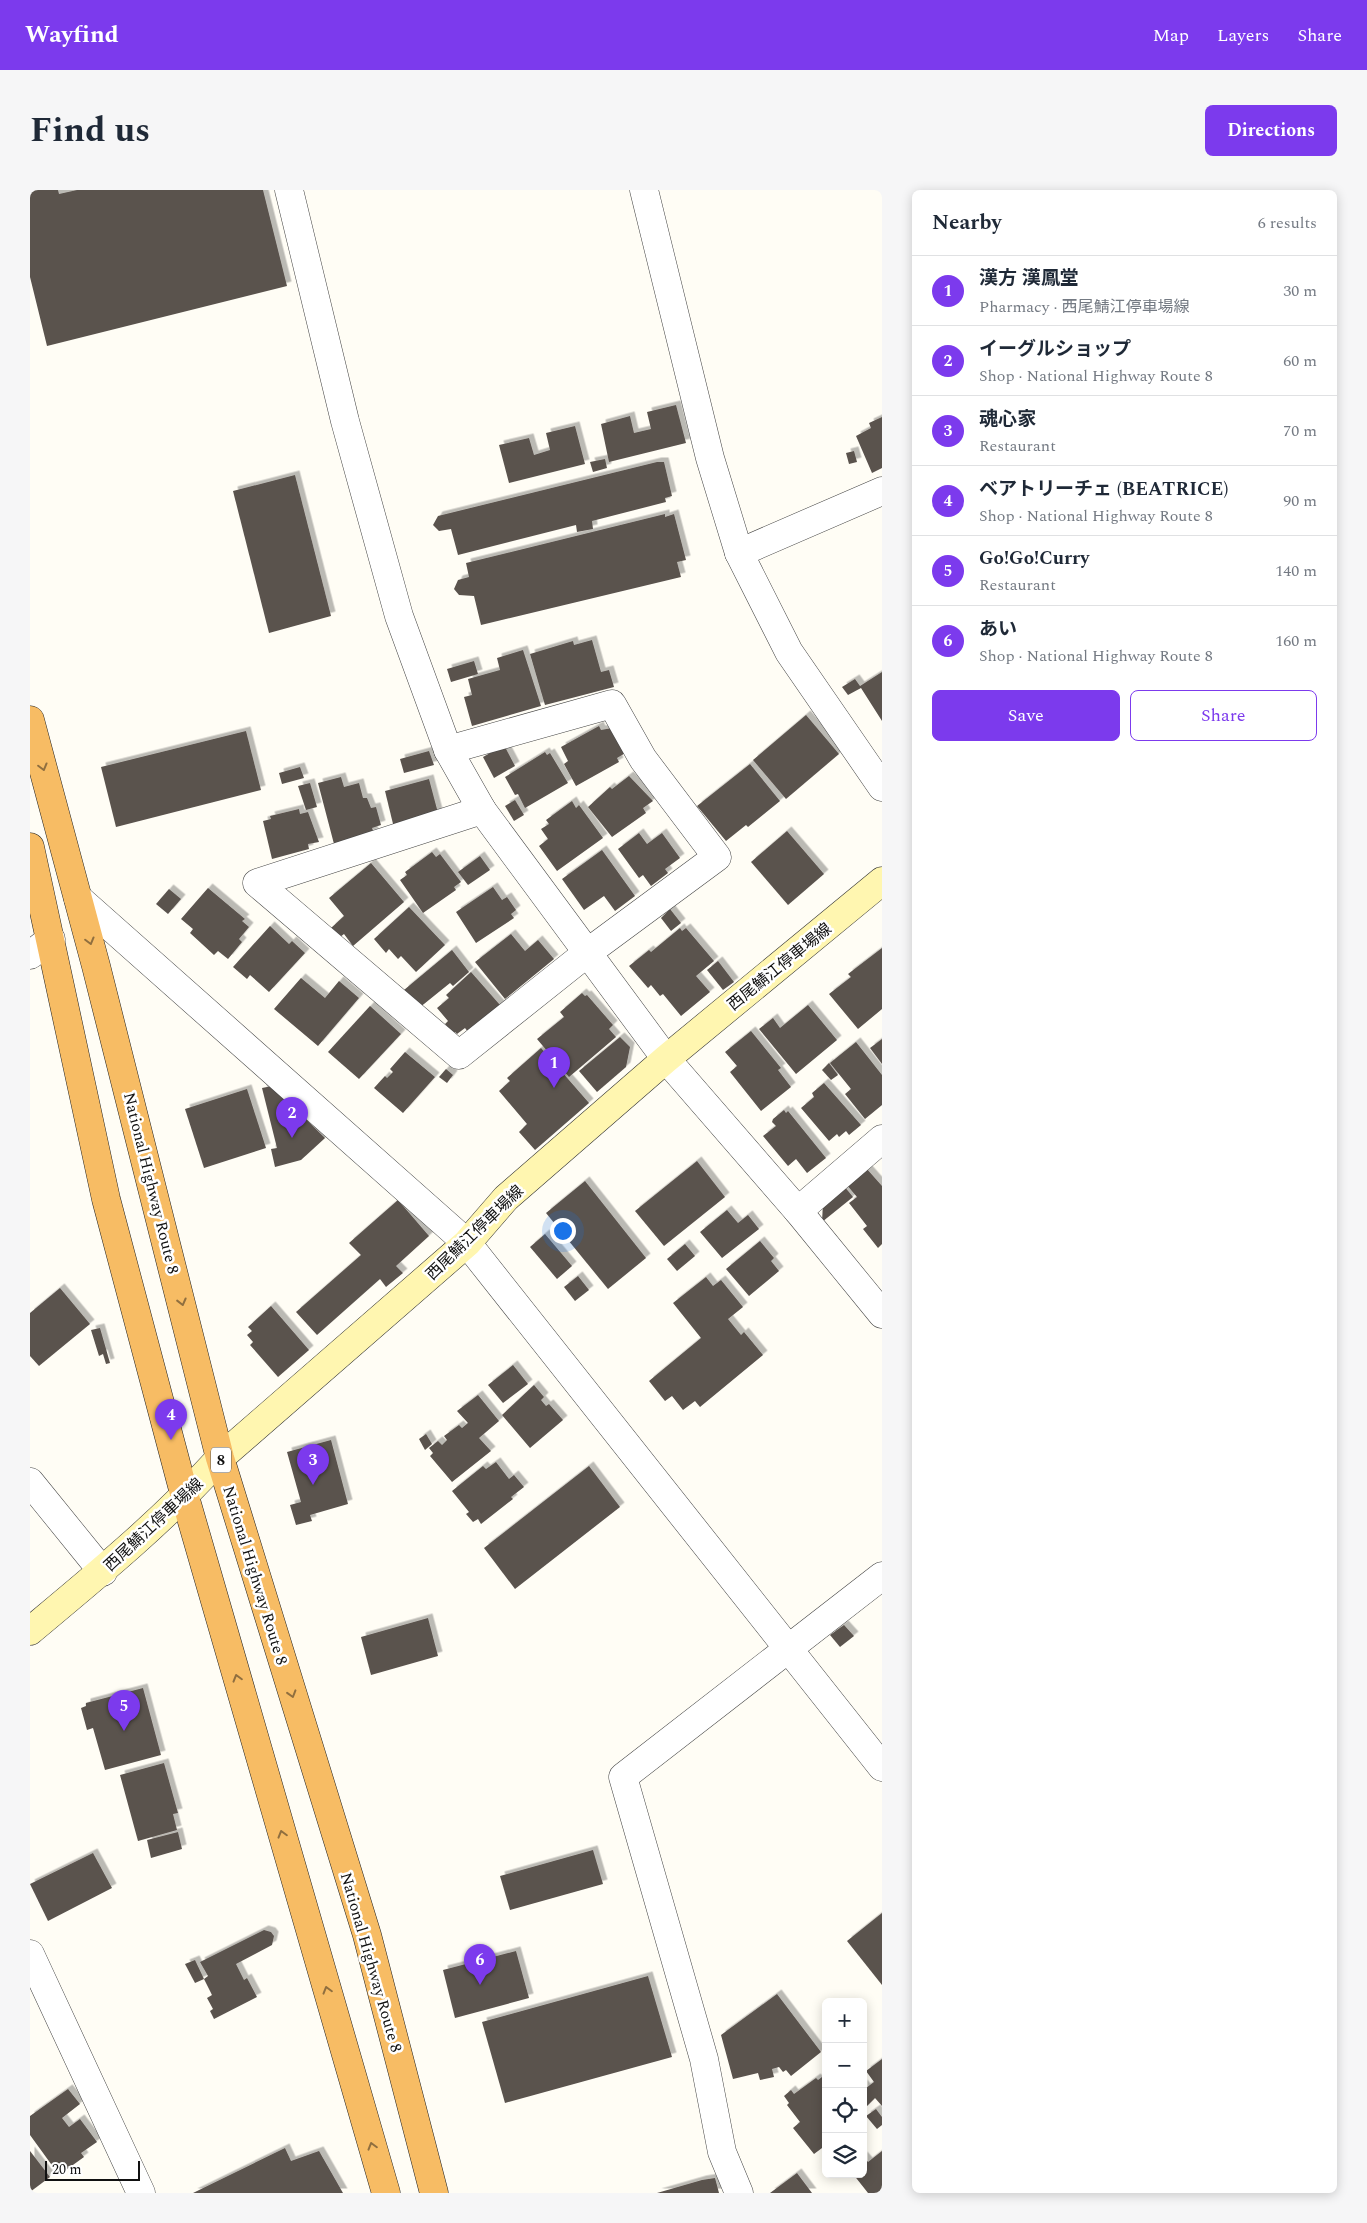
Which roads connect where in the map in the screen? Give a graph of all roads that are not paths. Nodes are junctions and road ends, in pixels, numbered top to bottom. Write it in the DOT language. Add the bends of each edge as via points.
graph roads {
  1 [pos="288,190"];
  2 [pos="644,190"];
  3 [pos="882,491"];
  4 [pos="739,553"];
  5 [pos="30,720"];
  6 [pos="448,750"];
  7 [pos="882,787"];
  8 [pos="482,810"];
  9 [pos="32,857"];
  10 [pos="880,888"];
  11 [pos="78,898"];
  12 [pos="41,947"];
  13 [pos="587,953"];
  14 [pos="666,1059"];
  15 [pos="882,1139"];
  16 [pos="798,1210"];
  17 [pos="467,1243"];
  18 [pos="882,1314"];
  19 [pos="220,1458"];
  20 [pos="30,1482"];
  21 [pos="184,1497"];
  22 [pos="103,1572"];
  23 [pos="882,1576"];
  24 [pos="30,1631"];
  25 [pos="788,1650"];
  26 [pos="882,1767"];
  27 [pos="30,1954"];
  28 [pos="141,2193"];
  29 [pos="386,2193"];
  30 [pos="434,2193"];
  31 [pos="739,2193"];
  1 -- 6 [label="street" via="345,421 399,616"];
  2 -- 4 [label="street" via="710,458"];
  3 -- 4 [label="street"];
  4 -- 7 [label="street" via="790,652"];
  5 -- 11 [label="highway, National Highway Route 8 / 8, one-way"];
  6 -- 8 [label="street"];
  6 -- 13 [label="street" via="612,704 643,759 717,856"];
  8 -- 13 [label="street"];
  8 -- 13 [label="street" via="257,883 459,1055"];
  9 -- 12 [label="highway"];
  10 -- 14 [label="main road, 西尾鯖江停車場線"];
  11 -- 17 [label="street"];
  11 -- 19 [label="highway, National Highway Route 8 / 8, one-way"];
  12 -- 21 [label="highway"];
  13 -- 14 [label="street"];
  14 -- 16 [label="street"];
  14 -- 17 [label="main road, 西尾鯖江停車場線" via="506,1198"];
  15 -- 16 [label="street"];
  16 -- 18 [label="street"];
  17 -- 19 [label="main road, 西尾鯖江停車場線"];
  17 -- 25 [label="street"];
  19 -- 21 [label="main road, 西尾鯖江停車場線"];
  19 -- 30 [label="highway, National Highway Route 8 / 8, one-way" via="367,1935"];
  20 -- 22 [label="street"];
  21 -- 22 [label="main road, 西尾鯖江停車場線"];
  29 -- 21 [label="highway, one-way"];
  22 -- 24 [label="main road, 西尾鯖江停車場線"];
  23 -- 25 [label="street"];
  25 -- 26 [label="street"];
  25 -- 31 [label="street" via="623,1777 704,2059 722,2152"];
  27 -- 28 [label="street"];
}
